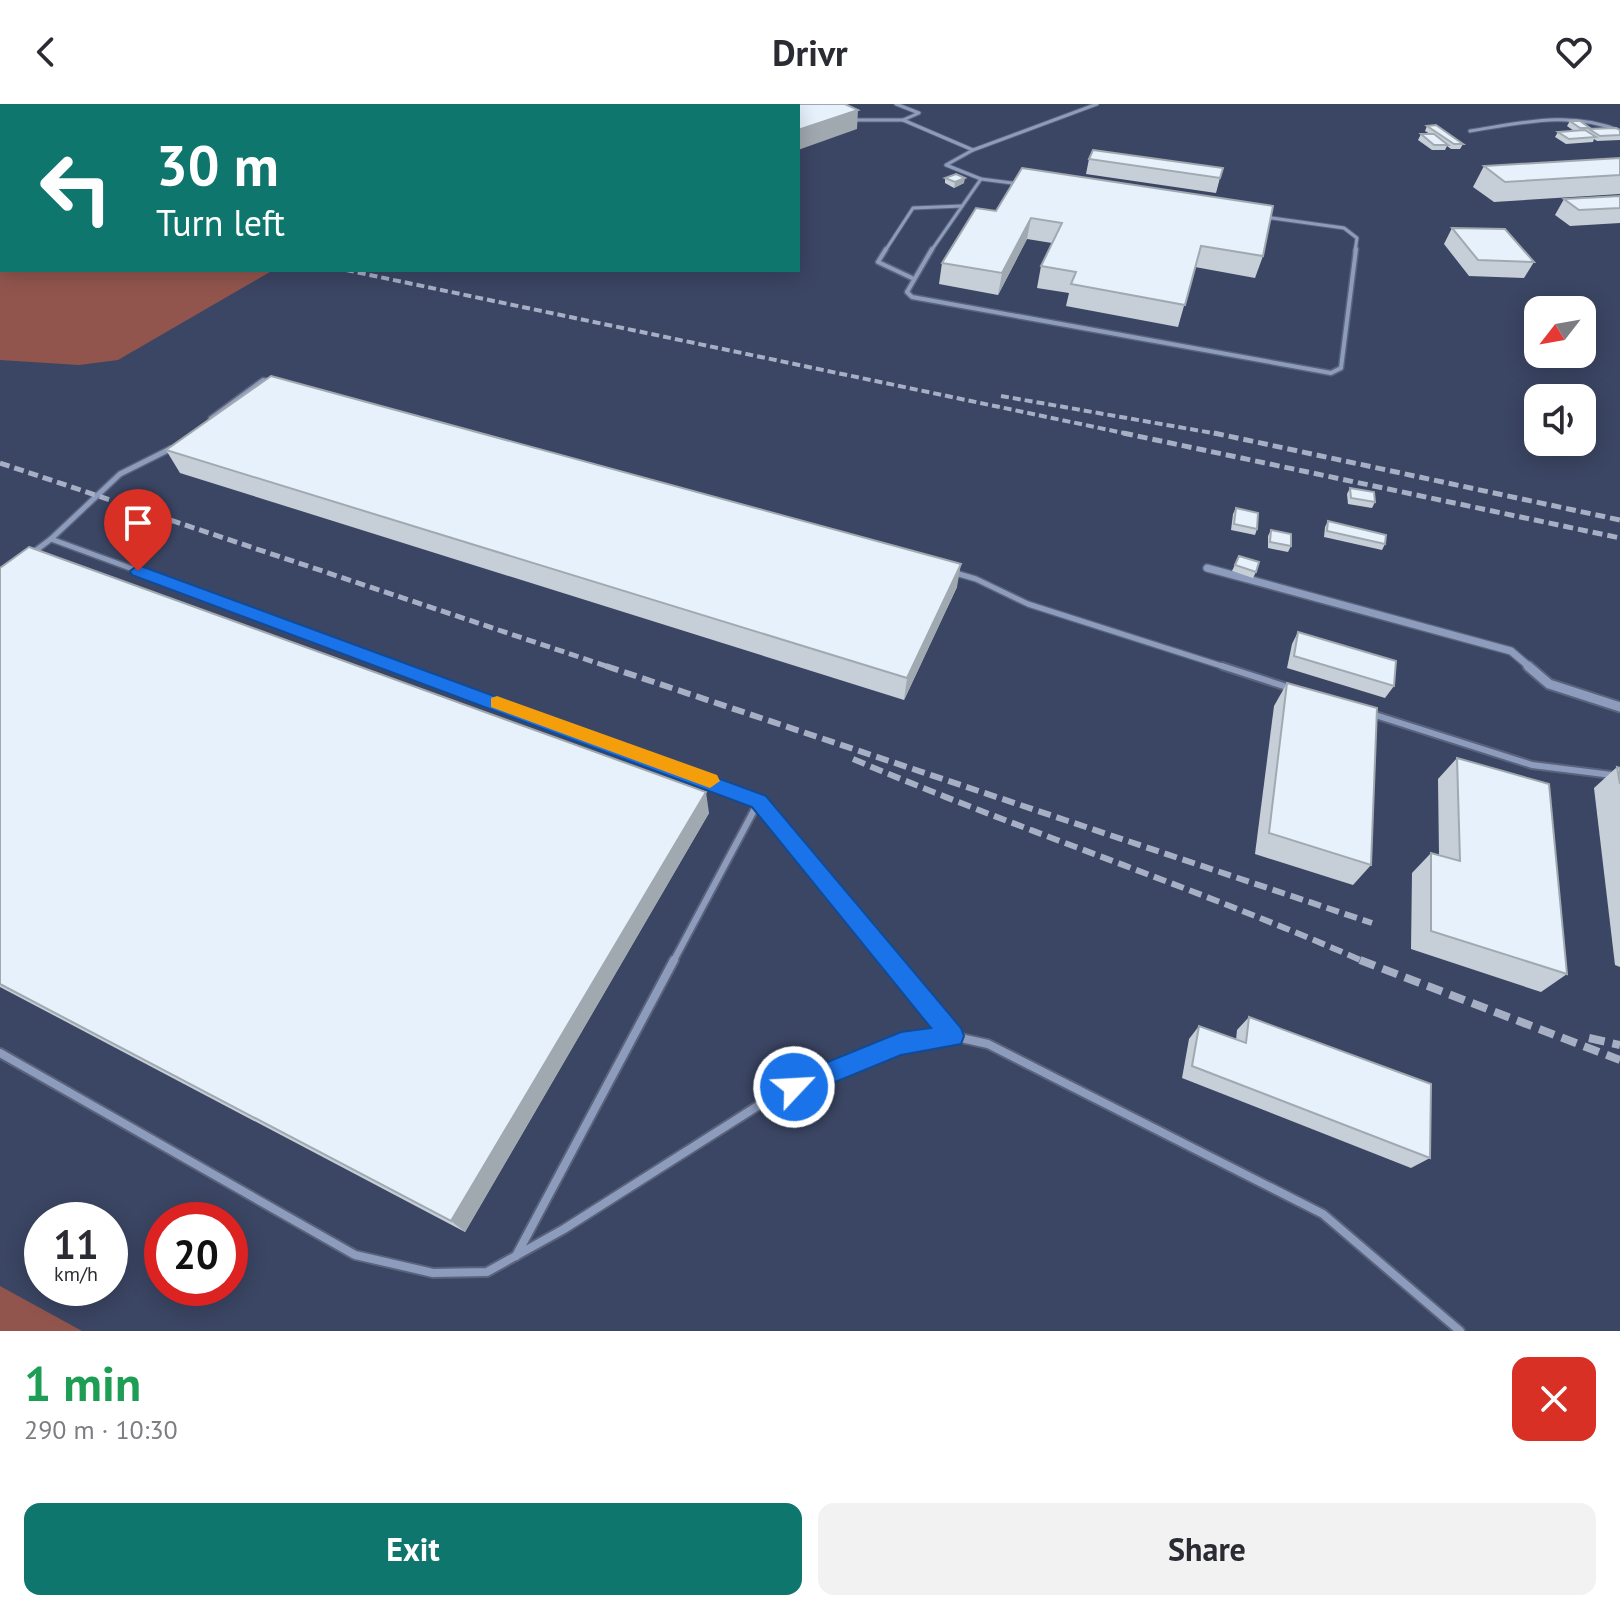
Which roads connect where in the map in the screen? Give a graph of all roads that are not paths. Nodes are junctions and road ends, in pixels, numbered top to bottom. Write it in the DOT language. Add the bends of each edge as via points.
graph roads {
  1 [pos="896,104"];
  2 [pos="1097,104"];
  3 [pos="851,120"];
  4 [pos="903,120"];
  5 [pos="1470,131"];
  6 [pos="1620,131"];
  7 [pos="973,150"];
  8 [pos="981,179"];
  9 [pos="1027,185"];
  10 [pos="962,206"];
  11 [pos="1258,216"];
  12 [pos="912,278"];
  13 [pos="278,384"];
  14 [pos="205,423"];
  15 [pos="181,441"];
  16 [pos="51,539"];
  17 [pos="25,558"];
  18 [pos="1207,568"];
  19 [pos="945,570"];
  20 [pos="1295,689"];
  21 [pos="1620,707"];
  22 [pos="1369,713"];
  23 [pos="1620,776"];
  24 [pos="759,801"];
  25 [pos="952,1036"];
  26 [pos="0,1053"];
  27 [pos="516,1256"];
  28 [pos="1460,1331"];
  1 -- 4 [label="lane" via="919,113"];
  2 -- 7 [label="lane"];
  3 -- 4 [label="lane"];
  4 -- 7 [label="lane"];
  5 -- 6 [label="lane" via="1575,119"];
  7 -- 8 [label="lane" via="946,165"];
  8 -- 9 [label="lane"];
  8 -- 10 [label="lane"];
  10 -- 12 [label="lane"];
  10 -- 12 [label="lane" via="913,208 878,262"];
  11 -- 12 [label="lane" via="1344,228 1357,238 1341,368 1331,373 919,300 907,292"];
  13 -- 14 [label="lane" via="263,380"];
  15 -- 16 [label="lane" via="130,463"];
  16 -- 17 [label="lane"];
  16 -- 24 [label="lane"];
  18 -- 21 [label="street" via="1511,651 1549,684"];
  19 -- 20 [label="lane" via="1028,604"];
  22 -- 23 [label="lane" via="1532,765"];
  24 -- 25 [label="lane"];
  24 -- 27 [label="lane"];
  25 -- 27 [label="lane" via="888,1048 767,1100"];
  25 -- 28 [label="lane" via="988,1044 1323,1214"];
  26 -- 27 [label="lane" via="355,1255 433,1273 487,1272"];
}
